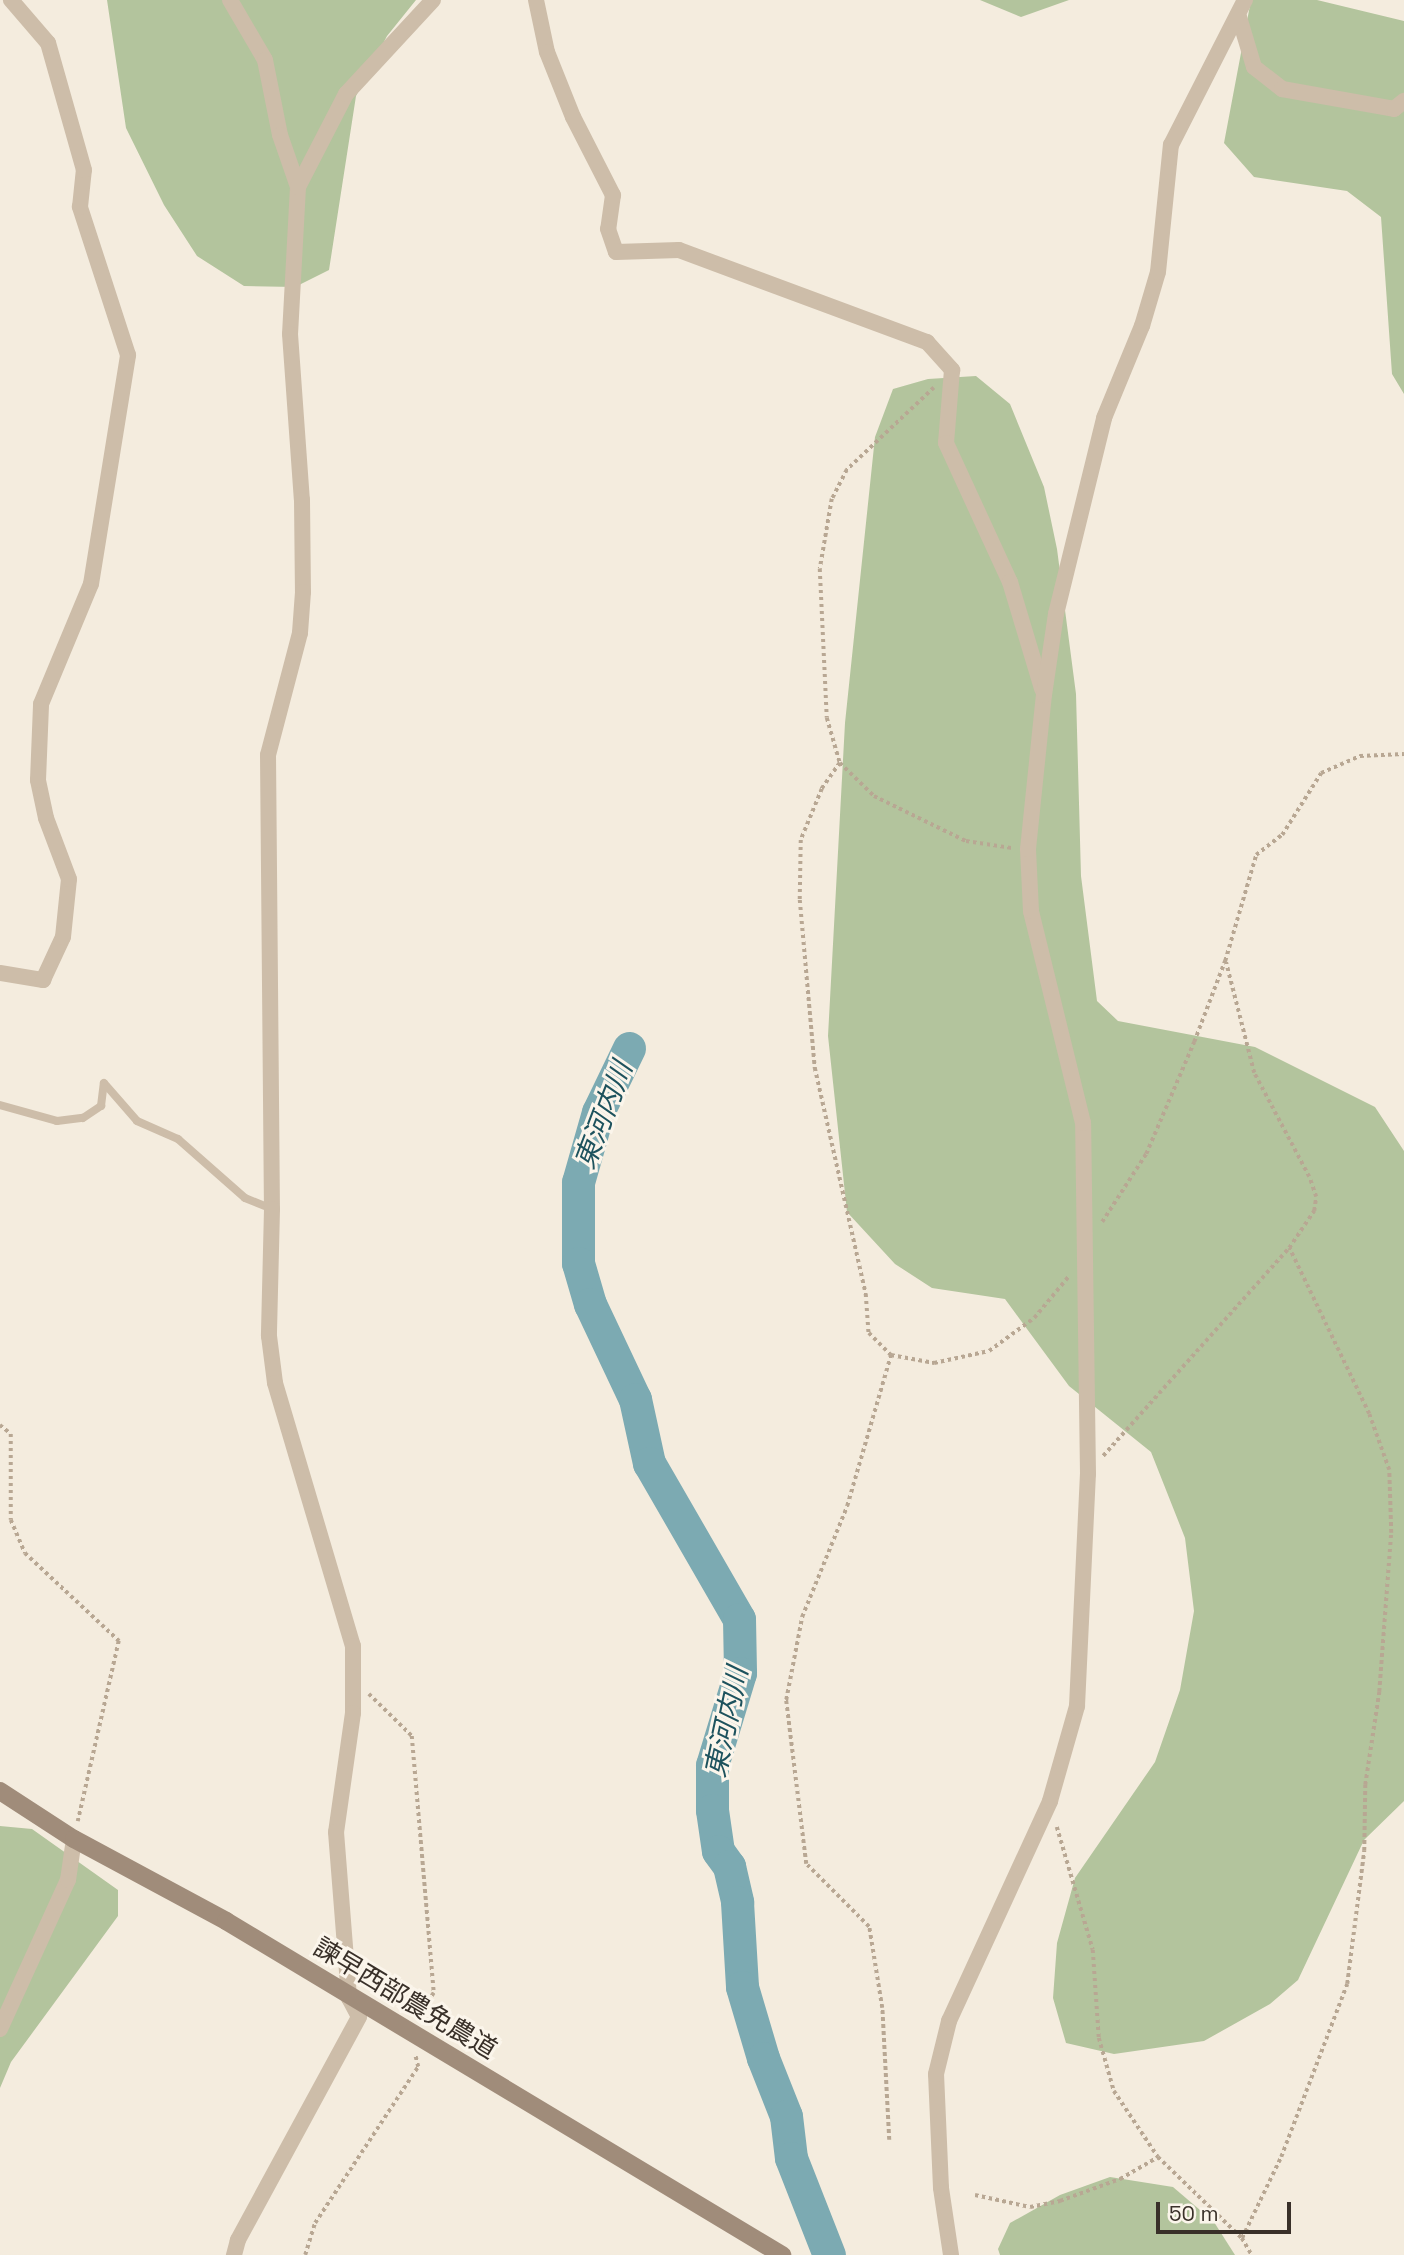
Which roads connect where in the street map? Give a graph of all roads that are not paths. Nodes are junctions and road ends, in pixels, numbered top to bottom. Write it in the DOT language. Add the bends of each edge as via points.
graph roads {
  1 [pos="11,0"];
  2 [pos="230,0"];
  3 [pos="433,0"];
  4 [pos="536,0"];
  5 [pos="1245,0"];
  6 [pos="1239,17"];
  7 [pos="1404,101"];
  8 [pos="298,187"];
  9 [pos="1044,695"];
  10 [pos="0,973"];
  11 [pos="0,1105"];
  12 [pos="272,1209"];
  13 [pos="0,1791"];
  14 [pos="74,1839"];
  15 [pos="349,1998"];
  16 [pos="0,2029"];
  17 [pos="234,2255"];
  18 [pos="782,2255"];
  19 [pos="951,2255"];
  1 -- 10 [label="street" via="48,43 84,170 80,207 128,355 92,584 62,664 41,704 38,780 46,818 69,879 63,937 43,980"];
  2 -- 8 [label="street" via="265,60 280,135"];
  3 -- 8 [label="street" via="346,94"];
  4 -- 9 [label="street" via="547,51 573,117 613,195 608,229 616,252 679,250 927,342 952,370 946,443 1010,582"];
  5 -- 6 [label="street"];
  6 -- 7 [label="street" via="1254,67 1282,89 1394,109"];
  6 -- 9 [label="street" via="1171,145 1158,272 1142,326 1104,418 1056,614"];
  8 -- 12 [label="street" via="290,334 302,500 303,592 300,633 268,755"];
  9 -- 19 [label="street" via="1028,849 1031,911 1083,1124 1088,1474 1077,1706 1050,1801 949,2021 936,2074 941,2188"];
  11 -- 12 [label="lane" via="57,1121 83,1118 101,1106 104,1083 137,1121 178,1139 245,1198"];
  12 -- 15 [label="street" via="269,1336 275,1383 353,1646 356,1681 336,1832"];
  13 -- 14 [label="street, 諫早西部農免農道"];
  14 -- 15 [label="street, 諫早西部農免農道" via="226,1921"];
  14 -- 16 [label="street" via="68,1880"];
  15 -- 17 [label="street" via="359,2017 237,2240"];
  15 -- 18 [label="street, 諫早西部農免農道"];
}
